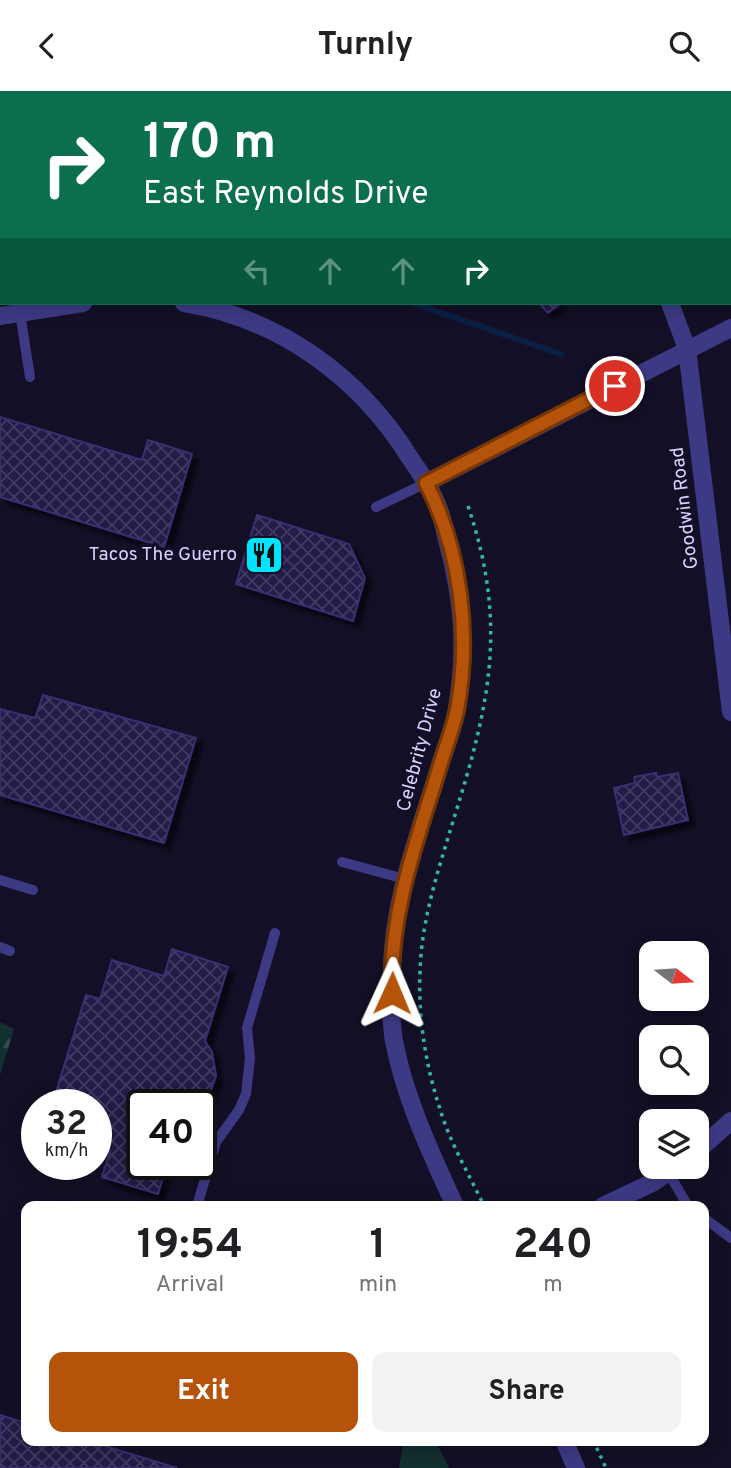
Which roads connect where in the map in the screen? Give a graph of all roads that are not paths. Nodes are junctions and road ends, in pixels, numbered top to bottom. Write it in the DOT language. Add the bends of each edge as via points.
graph roads {
  1 [pos="70,305"];
  2 [pos="192,305"];
  3 [pos="671,305"];
  4 [pos="20,313"];
  5 [pos="0,316"];
  6 [pos="731,328"];
  7 [pos="687,349"];
  8 [pos="30,377"];
  9 [pos="426,483"];
  10 [pos="376,507"];
  11 [pos="731,712"];
  12 [pos="342,862"];
  13 [pos="405,879"];
  14 [pos="0,880"];
  15 [pos="33,890"];
  16 [pos="275,933"];
  17 [pos="731,1121"];
  18 [pos="709,1140"];
  19 [pos="658,1179"];
  20 [pos="675,1179"];
  21 [pos="198,1201"];
  22 [pos="453,1201"];
  23 [pos="614,1201"];
  24 [pos="686,1201"];
  25 [pos="709,1222"];
  26 [pos="731,1238"];
  27 [pos="567,1446"];
  28 [pos="576,1468"];
  1 -- 4 [label="street"];
  2 -- 9 [label="street, Celebrity Drive" via="239,316 306,350 368,401"];
  3 -- 7 [label="street, Goodwin Road"];
  4 -- 5 [label="street"];
  4 -- 8 [label="lane"];
  6 -- 7 [label="street"];
  7 -- 9 [label="street"];
  7 -- 11 [label="street, Goodwin Road"];
  9 -- 10 [label="lane"];
  9 -- 13 [label="street, Celebrity Drive" via="437,504 458,579 463,644 457,711"];
  12 -- 13 [label="lane"];
  13 -- 22 [label="street, Celebrity Drive" via="391,969 394,1040 419,1128"];
  14 -- 15 [label="lane"];
  16 -- 21 [label="lane" via="247,1028 250,1067 246,1094 216,1142"];
  17 -- 18 [label="street"];
  19 -- 23 [label="street"];
  20 -- 24 [label="lane"];
  25 -- 26 [label="lane"];
  27 -- 28 [label="street"];
}
